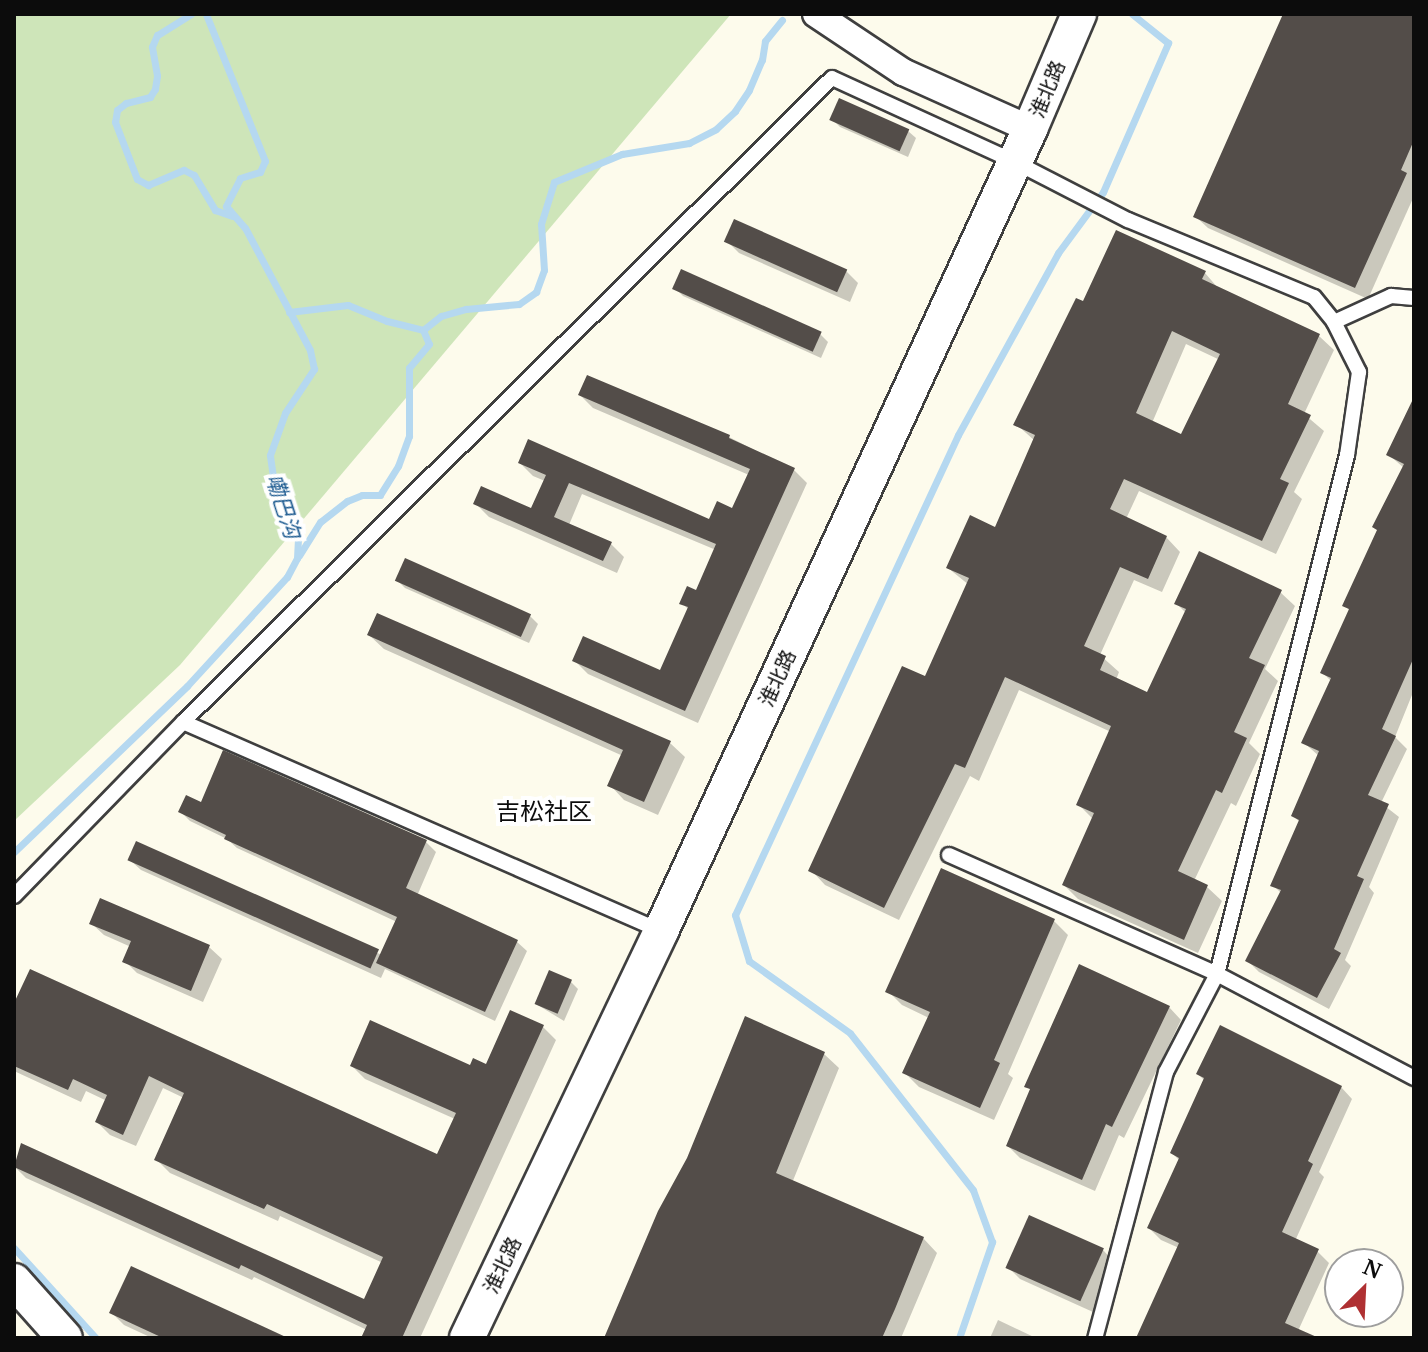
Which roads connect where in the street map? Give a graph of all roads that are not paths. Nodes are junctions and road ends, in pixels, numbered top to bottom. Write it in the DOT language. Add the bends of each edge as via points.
graph roads {
  1 [pos="816,14"];
  2 [pos="1079,14"];
  3 [pos="1030,129"];
  4 [pos="1013,161"];
  5 [pos="1414,298"];
  6 [pos="1334,322"];
  7 [pos="183,722"];
  8 [pos="949,855"];
  9 [pos="14,896"];
  10 [pos="661,931"];
  11 [pos="1217,974"];
  12 [pos="1414,1078"];
  13 [pos="14,1281"];
  14 [pos="65,1338"];
  15 [pos="467,1338"];
  16 [pos="1095,1338"];
  1 -- 3 [label="street" via="903,72"];
  2 -- 3 [label="street, 淮北路"];
  3 -- 4 [label="street, 淮北路"];
  4 -- 6 [label="lane" via="1128,220 1314,297"];
  4 -- 7 [label="lane" via="832,78"];
  4 -- 10 [label="street, 淮北路"];
  5 -- 6 [label="lane" via="1391,296"];
  6 -- 11 [label="lane" via="1359,372 1347,455"];
  7 -- 9 [label="lane"];
  7 -- 10 [label="lane"];
  8 -- 11 [label="lane"];
  10 -- 15 [label="street, 淮北路"];
  11 -- 12 [label="lane"];
  11 -- 16 [label="lane" via="1166,1072"];
  13 -- 14 [label="street"];
}
